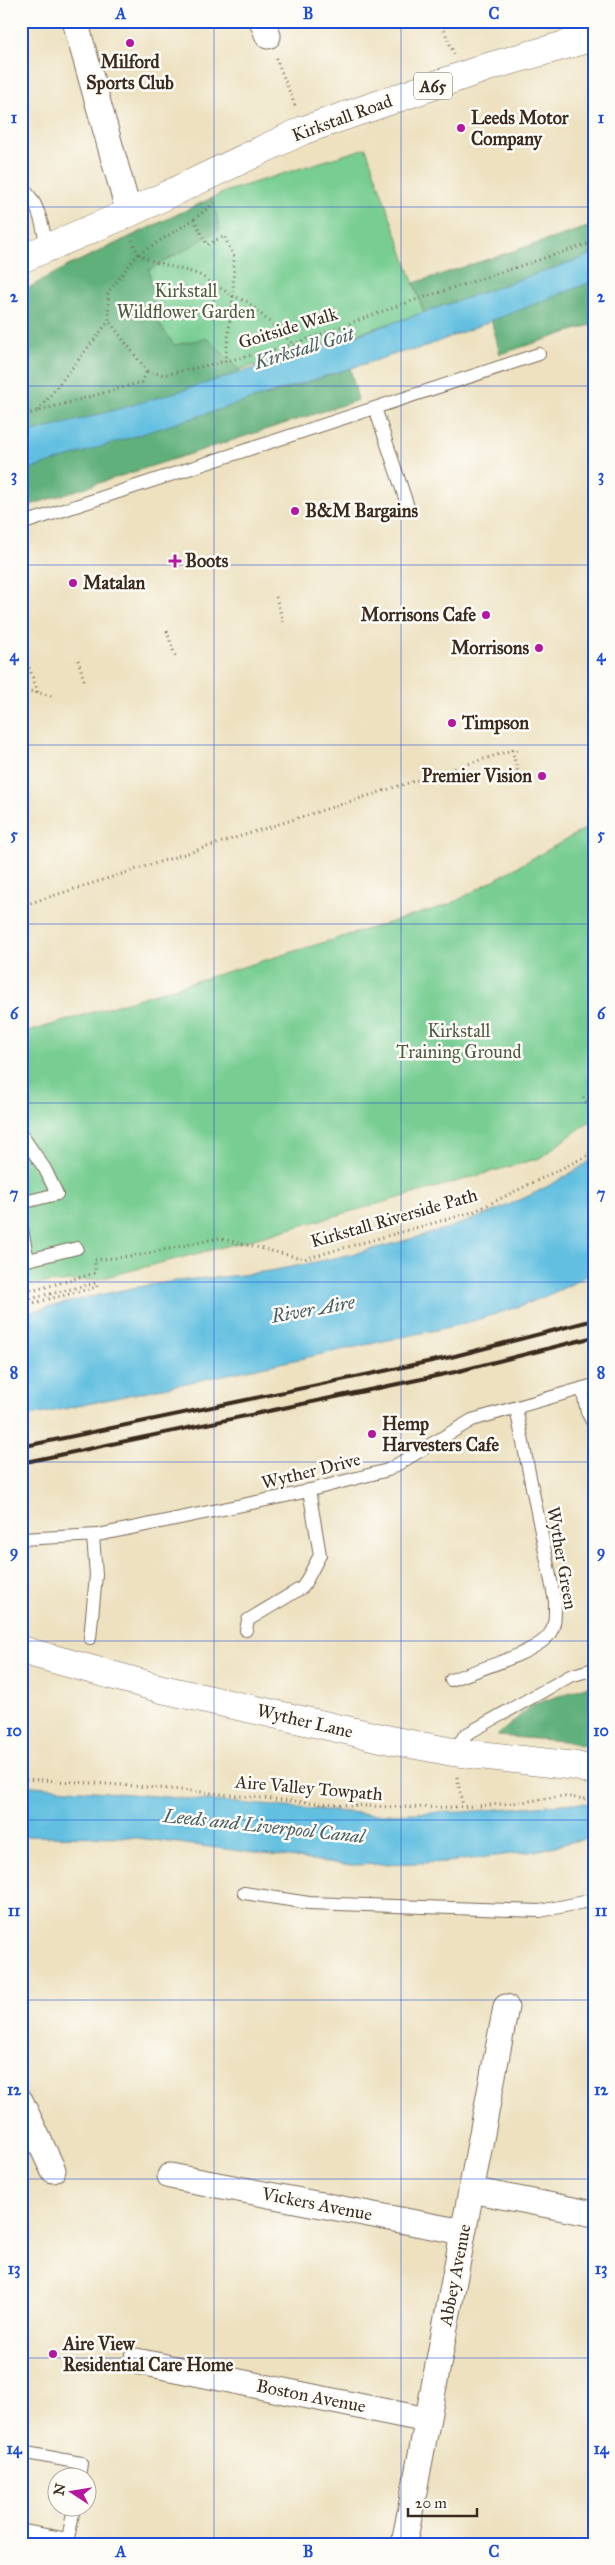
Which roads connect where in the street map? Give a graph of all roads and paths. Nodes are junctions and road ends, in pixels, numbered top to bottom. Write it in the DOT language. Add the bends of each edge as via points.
graph roads {
  1 [pos="75,21"];
  2 [pos="440,21"];
  3 [pos="265,29"];
  4 [pos="594,37"];
  5 [pos="464,75"];
  6 [pos="304,130"];
  7 [pos="215,172"];
  8 [pos="21,187"];
  9 [pos="125,215"];
  10 [pos="194,219"];
  11 [pos="594,242"];
  12 [pos="47,248"];
  13 [pos="138,254"];
  14 [pos="21,259"];
  15 [pos="233,296"];
  16 [pos="109,322"];
  17 [pos="293,344"];
  18 [pos="539,354"];
  19 [pos="225,362"];
  20 [pos="148,371"];
  21 [pos="375,408"];
  22 [pos="37,412"];
  23 [pos="21,416"];
  24 [pos="407,504"];
  25 [pos="21,524"];
  26 [pos="276,597"];
  27 [pos="283,622"];
  28 [pos="167,631"];
  29 [pos="21,644"];
  30 [pos="175,656"];
  31 [pos="78,660"];
  32 [pos="86,683"];
  33 [pos="21,689"];
  34 [pos="38,693"];
  35 [pos="52,696"];
  36 [pos="512,750"];
  37 [pos="518,750"];
  38 [pos="519,777"];
  39 [pos="21,906"];
  40 [pos="583,1097"];
  41 [pos="593,1112"];
  42 [pos="21,1134"];
  43 [pos="21,1203"];
  44 [pos="21,1225"];
  45 [pos="77,1248"];
  46 [pos="21,1289"];
  47 [pos="21,1301"];
  48 [pos="21,1306"];
  49 [pos="588,1387"];
  50 [pos="516,1408"];
  51 [pos="594,1425"];
  52 [pos="309,1490"];
  53 [pos="93,1536"];
  54 [pos="21,1539"];
  55 [pos="246,1630"];
  56 [pos="90,1638"];
  57 [pos="21,1650"];
  58 [pos="594,1669"];
  59 [pos="451,1680"];
  60 [pos="453,1752"];
  61 [pos="594,1770"];
  62 [pos="21,1778"];
  63 [pos="594,1798"];
  64 [pos="244,1892"];
  65 [pos="594,1900"];
  66 [pos="506,2007"];
  67 [pos="21,2102"];
  68 [pos="53,2170"];
  69 [pos="170,2176"];
  70 [pos="472,2190"];
  71 [pos="594,2214"];
  72 [pos="463,2232"];
  73 [pos="136,2361"];
  74 [pos="427,2420"];
  75 [pos="21,2452"];
  76 [pos="80,2468"];
  77 [pos="72,2518"];
  78 [pos="21,2537"];
  79 [pos="59,2544"];
  80 [pos="68,2544"];
  81 [pos="404,2544"];
  1 -- 9 [label="street"];
  2 -- 5 [label="path"];
  3 -- 6 [label="path"];
  4 -- 5 [label="main road, Kirkstall Road / A65"];
  5 -- 6 [label="main road, Kirkstall Road / A65"];
  6 -- 7 [label="main road, Kirkstall Road / A65"];
  7 -- 9 [label="main road, Kirkstall Road / A65"];
  7 -- 10 [label="path" via="221,198"];
  8 -- 12 [label="lane" via="28,193 42,220"];
  9 -- 12 [label="main road, A65"];
  9 -- 13 [label="path"];
  10 -- 13 [label="path"];
  10 -- 15 [label="path" via="207,245 224,236 234,257"];
  11 -- 17 [label="path, Goitside Walk" via="400,305"];
  12 -- 14 [label="main road, A65"];
  13 -- 15 [label="path" via="198,274"];
  13 -- 16 [label="path" via="108,292"];
  15 -- 17 [label="path" via="248,302"];
  15 -- 19 [label="path"];
  16 -- 20 [label="path"];
  16 -- 22 [label="path"];
  17 -- 19 [label="path, Goitside Walk"];
  18 -- 21 [label="lane"];
  19 -- 20 [label="path, Goitside Walk" via="164,375"];
  20 -- 22 [label="path" via="142,382"];
  21 -- 24 [label="lane"];
  21 -- 25 [label="lane"];
  22 -- 23 [label="path"];
  26 -- 27 [label="path"];
  28 -- 30 [label="path"];
  29 -- 34 [label="path"];
  31 -- 32 [label="path"];
  33 -- 34 [label="path"];
  34 -- 35 [label="path"];
  36 -- 37 [label="path"];
  36 -- 38 [label="path"];
  36 -- 39 [label="path"];
  40 -- 41 [label="path"];
  41 -- 46 [label="path, Kirkstall Riverside Path" via="589,1155 473,1212 304,1259 219,1238 140,1255 95,1260 96,1273 35,1290"];
  42 -- 43 [label="lane" via="45,1169 57,1194"];
  44 -- 45 [label="lane" via="28,1260"];
  47 -- 48 [label="path" via="96,1283 98,1287"];
  49 -- 50 [label="lane, Wyther Drive"];
  49 -- 51 [label="lane" via="587,1412"];
  50 -- 52 [label="lane, Wyther Drive" via="472,1420 388,1470"];
  50 -- 59 [label="lane, Wyther Green" via="555,1601 555,1622 549,1635 534,1648"];
  52 -- 53 [label="lane, Wyther Drive"];
  52 -- 55 [label="lane" via="320,1556 303,1587 248,1620"];
  53 -- 54 [label="lane, Wyther Drive"];
  53 -- 56 [label="lane" via="96,1575"];
  57 -- 60 [label="main road, Wyther Lane" via="162,1689"];
  58 -- 60 [label="lane" via="570,1676 465,1735"];
  60 -- 61 [label="main road, Wyther Lane"];
  62 -- 63 [label="path, Aire Valley Towpath" via="392,1808 525,1802 564,1796"];
  64 -- 65 [label="lane" via="309,1903 540,1911"];
  66 -- 70 [label="street, Abbey Avenue"];
  67 -- 68 [label="street"];
  69 -- 72 [label="street, Vickers Avenue"];
  70 -- 71 [label="street"];
  70 -- 72 [label="street, Abbey Avenue"];
  72 -- 74 [label="street, Abbey Avenue"];
  73 -- 74 [label="street, Boston Avenue"];
  74 -- 81 [label="street, Abbey Avenue"];
  75 -- 76 [label="lane" via="81,2463"];
  77 -- 80 [label="lane"];
  78 -- 79 [label="street"];
}
